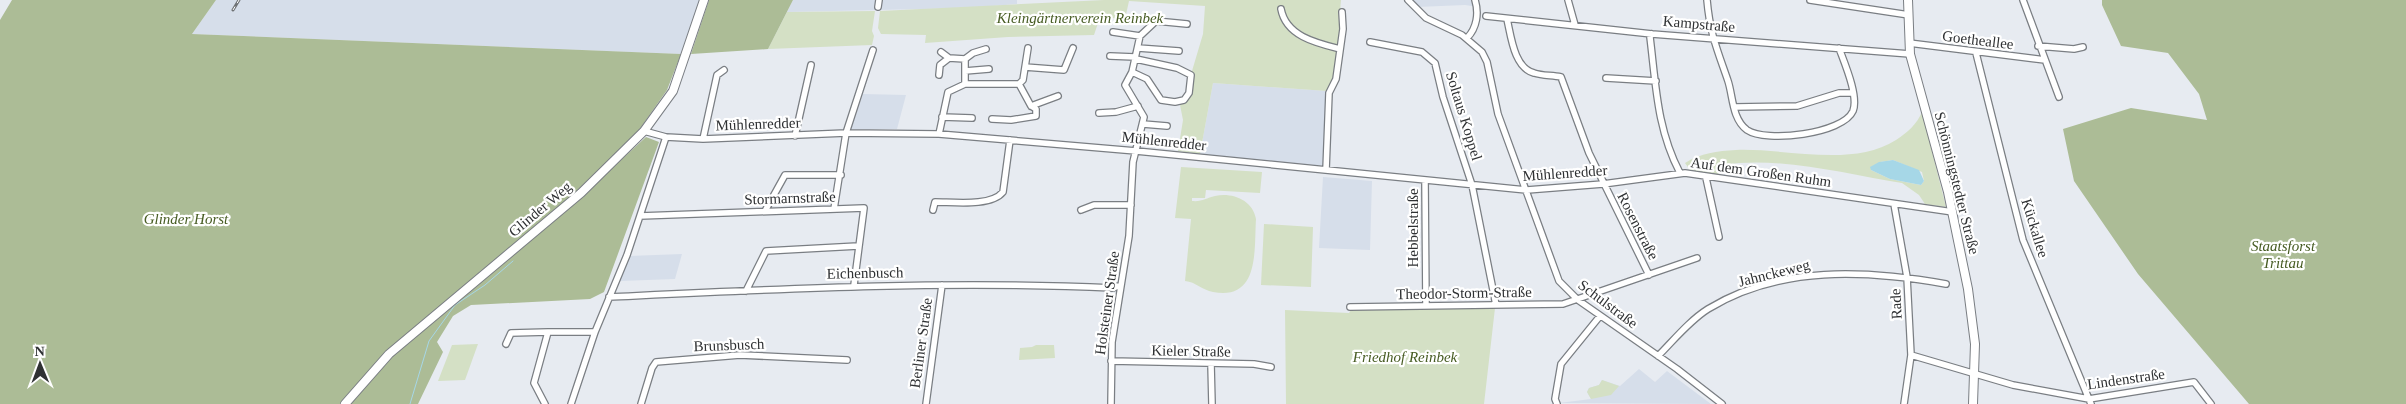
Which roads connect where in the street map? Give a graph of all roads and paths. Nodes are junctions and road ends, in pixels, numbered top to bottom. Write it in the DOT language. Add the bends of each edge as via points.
graph roads {
  1 [pos="704,0"];
  2 [pos="879,0"];
  3 [pos="1408,0"];
  4 [pos="1475,0"];
  5 [pos="1568,0"];
  6 [pos="1707,0"];
  7 [pos="1810,0"];
  8 [pos="1908,0"];
  9 [pos="2023,0"];
  10 [pos="878,7"];
  11 [pos="1281,9"];
  12 [pos="1342,12"];
  13 [pos="1908,15"];
  14 [pos="1486,16"];
  15 [pos="1508,19"];
  16 [pos="1187,24"];
  17 [pos="1575,25"];
  18 [pos="1113,32"];
  19 [pos="1652,34"];
  20 [pos="1140,36"];
  21 [pos="1467,38"];
  22 [pos="1712,38"];
  23 [pos="1370,42"];
  24 [pos="1909,43"];
  25 [pos="2038,46"];
  26 [pos="2083,47"];
  27 [pos="1028,48"];
  28 [pos="1072,48"];
  29 [pos="1138,48"];
  30 [pos="1839,48"];
  31 [pos="986,49"];
  32 [pos="1340,49"];
  33 [pos="873,50"];
  34 [pos="1179,51"];
  35 [pos="941,52"];
  36 [pos="1976,53"];
  37 [pos="1910,54"];
  38 [pos="1110,56"];
  39 [pos="949,58"];
  40 [pos="1135,58"];
  41 [pos="965,59"];
  42 [pos="2045,60"];
  43 [pos="811,65"];
  44 [pos="1025,67"];
  45 [pos="989,69"];
  46 [pos="724,70"];
  47 [pos="965,71"];
  48 [pos="1132,72"];
  49 [pos="940,75"];
  50 [pos="1606,78"];
  51 [pos="1656,81"];
  52 [pos="965,84"];
  53 [pos="1019,84"];
  54 [pos="1853,93"];
  55 [pos="1058,96"];
  56 [pos="2058,97"];
  57 [pos="1031,106"];
  58 [pos="1138,106"];
  59 [pos="1735,107"];
  60 [pos="1099,113"];
  61 [pos="942,117"];
  62 [pos="972,118"];
  63 [pos="992,119"];
  64 [pos="1142,124"];
  65 [pos="1167,126"];
  66 [pos="644,131"];
  67 [pos="846,133"];
  68 [pos="939,134"];
  69 [pos="795,136"];
  70 [pos="666,137"];
  71 [pos="703,139"];
  72 [pos="1010,140"];
  73 [pos="1136,151"];
  74 [pos="1326,170"];
  75 [pos="841,174"];
  76 [pos="1680,174"];
  77 [pos="1706,178"];
  78 [pos="1425,180"];
  79 [pos="1603,184"];
  80 [pos="1472,185"];
  81 [pos="1527,190"];
  82 [pos="1894,204"];
  83 [pos="1131,205"];
  84 [pos="834,209"];
  85 [pos="933,210"];
  86 [pos="1081,210"];
  87 [pos="765,211"];
  88 [pos="1953,212"];
  89 [pos="640,216"];
  90 [pos="1719,237"];
  91 [pos="858,246"];
  92 [pos="1697,258"];
  93 [pos="1649,275"];
  94 [pos="1907,277"];
  95 [pos="1946,284"];
  96 [pos="854,285"];
  97 [pos="942,285"];
  98 [pos="1121,285"];
  99 [pos="746,291"];
  100 [pos="609,297"];
  101 [pos="1578,300"];
  102 [pos="1496,305"];
  103 [pos="1350,306"];
  104 [pos="1426,306"];
  105 [pos="1600,316"];
  106 [pos="548,332"];
  107 [pos="595,332"];
  108 [pos="506,344"];
  109 [pos="1658,356"];
  110 [pos="1911,356"];
  111 [pos="847,360"];
  112 [pos="1111,362"];
  113 [pos="1211,364"];
  114 [pos="1271,367"];
  115 [pos="1976,374"];
  116 [pos="2090,402"];
  117 [pos="345,404"];
  118 [pos="545,404"];
  119 [pos="571,404"];
  120 [pos="641,404"];
  121 [pos="926,404"];
  122 [pos="1110,404"];
  123 [pos="1212,404"];
  124 [pos="1557,404"];
  125 [pos="1722,404"];
  126 [pos="1904,404"];
  127 [pos="1973,404"];
  128 [pos="2211,404"];
  1 -- 66 [label="main road, Glinder Weg" via="673,91"];
  2 -- 10 [label="street"];
  3 -- 21 [label="street" via="1426,18"];
  4 -- 21 [label="street" via="1478,7 1474,30"];
  5 -- 17 [label="street"];
  6 -- 22 [label="street"];
  7 -- 13 [label="street"];
  8 -- 13 [label="main road, Schönningstedter Straße"];
  9 -- 25 [label="street"];
  11 -- 32 [label="street" via="1284,21 1305,37"];
  12 -- 32 [label="street"];
  13 -- 24 [label="main road, Schönningstedter Straße"];
  14 -- 15 [label="street, Kampstraße"];
  15 -- 17 [label="street, Kampstraße"];
  15 -- 79 [label="street, Rosenstraße" via="1512,41 1524,68 1532,73 1561,78 1570,110"];
  16 -- 20 [label="street" via="1156,21"];
  17 -- 19 [label="street, Kampstraße"];
  18 -- 20 [label="street"];
  19 -- 22 [label="street, Kampstraße"];
  19 -- 51 [label="street, Auf dem Großen Ruhm"];
  20 -- 29 [label="street"];
  21 -- 81 [label="street, Schulstraße" via="1482,52 1487,62 1498,114"];
  22 -- 30 [label="street, Kampstraße"];
  22 -- 59 [label="street"];
  23 -- 80 [label="street, Soltaus Koppel" via="1422,52 1433,59"];
  24 -- 36 [label="street, Goetheallee"];
  24 -- 37 [label="main road, Schönningstedter Straße"];
  25 -- 26 [label="street"];
  25 -- 42 [label="street"];
  27 -- 44 [label="street"];
  28 -- 44 [label="street" via="1064,70"];
  29 -- 34 [label="street"];
  29 -- 40 [label="street"];
  30 -- 37 [label="street, Kampstraße"];
  30 -- 54 [label="street"];
  31 -- 41 [label="street"];
  32 -- 74 [label="street" via="1336,79 1329,93"];
  33 -- 67 [label="street"];
  35 -- 39 [label="street"];
  36 -- 42 [label="street, Goetheallee"];
  36 -- 116 [label="street, Kückallee" via="2023,240"];
  37 -- 88 [label="main road, Schönningstedter Straße"];
  38 -- 40 [label="street"];
  39 -- 41 [label="street"];
  39 -- 49 [label="street" via="940,65"];
  40 -- 48 [label="street"];
  40 -- 48 [label="street" via="1192,75 1189,93 1184,100 1162,100 1147,79"];
  41 -- 47 [label="street"];
  42 -- 56 [label="street"];
  43 -- 69 [label="street"];
  44 -- 53 [label="street"];
  45 -- 47 [label="street"];
  46 -- 71 [label="street" via="717,75"];
  47 -- 52 [label="street"];
  48 -- 58 [label="street" via="1125,85"];
  50 -- 51 [label="street"];
  51 -- 76 [label="street, Auf dem Großen Ruhm" via="1662,134"];
  52 -- 53 [label="street"];
  52 -- 61 [label="street" via="948,92 947,110"];
  53 -- 57 [label="street"];
  54 -- 59 [label="street" via="1839,93 1790,107"];
  54 -- 59 [label="street" via="1852,111 1844,120 1814,132 1752,133 1742,124"];
  55 -- 57 [label="street"];
  57 -- 63 [label="street" via="1036,109 1036,116"];
  58 -- 60 [label="street"];
  58 -- 64 [label="street" via="1144,117"];
  61 -- 62 [label="street"];
  61 -- 68 [label="street"];
  64 -- 65 [label="street"];
  64 -- 73 [label="street, Holsteiner Straße"];
  66 -- 70 [label="street, Mühlenredder"];
  66 -- 117 [label="main road, Glinder Weg" via="581,193 389,354"];
  67 -- 68 [label="street, Mühlenredder"];
  67 -- 69 [label="street, Mühlenredder"];
  67 -- 75 [label="street"];
  68 -- 72 [label="street, Mühlenredder"];
  69 -- 71 [label="street, Mühlenredder"];
  70 -- 71 [label="street, Mühlenredder"];
  70 -- 89 [label="street"];
  72 -- 73 [label="street, Mühlenredder"];
  72 -- 85 [label="street" via="1003,192 999,197 990,201 934,202"];
  73 -- 74 [label="street, Mühlenredder"];
  73 -- 83 [label="street, Holsteiner Straße"];
  74 -- 78 [label="street, Mühlenredder"];
  75 -- 84 [label="street"];
  75 -- 87 [label="street" via="784,175"];
  76 -- 77 [label="street, Auf dem Großen Ruhm"];
  76 -- 79 [label="street, Mühlenredder"];
  77 -- 82 [label="street, Auf dem Großen Ruhm"];
  77 -- 90 [label="street"];
  78 -- 80 [label="street, Mühlenredder"];
  78 -- 104 [label="street, Hebbelstraße"];
  79 -- 81 [label="street, Mühlenredder"];
  79 -- 93 [label="street, Rosenstraße"];
  80 -- 81 [label="street, Mühlenredder"];
  80 -- 102 [label="street, Soltaus Koppel"];
  81 -- 101 [label="street, Schulstraße" via="1559,281"];
  82 -- 88 [label="street, Auf dem Großen Ruhm"];
  82 -- 94 [label="street, Rade"];
  83 -- 86 [label="street" via="1094,205"];
  83 -- 98 [label="street, Holsteiner Straße"];
  84 -- 87 [label="street, Stormarnstraße"];
  84 -- 91 [label="street, Stormarnstraße" via="864,208"];
  87 -- 89 [label="street, Stormarnstraße"];
  88 -- 115 [label="main road, Schönningstedter Straße" via="1972,315"];
  89 -- 100 [label="street"];
  91 -- 96 [label="street, Stormarnstraße"];
  91 -- 99 [label="street" via="766,251"];
  92 -- 93 [label="street, Theodor-Storm-Straße"];
  93 -- 101 [label="street, Theodor-Storm-Straße"];
  94 -- 95 [label="street, Jahnckeweg"];
  94 -- 109 [label="street, Jahnckeweg" via="1860,273 1819,275 1792,278 1749,290 1707,310"];
  94 -- 110 [label="street, Rade"];
  96 -- 97 [label="street, Eichenbusch"];
  96 -- 99 [label="street, Eichenbusch"];
  97 -- 98 [label="street, Eichenbusch" via="1113,288"];
  97 -- 121 [label="street, Berliner Straße"];
  98 -- 112 [label="street, Holsteiner Straße"];
  99 -- 100 [label="street, Eichenbusch"];
  100 -- 107 [label="street"];
  101 -- 102 [label="street, Theodor-Storm-Straße" via="1560,304"];
  101 -- 105 [label="street, Schulstraße"];
  102 -- 104 [label="street, Theodor-Storm-Straße"];
  103 -- 104 [label="street, Theodor-Storm-Straße"];
  105 -- 109 [label="street, Schulstraße"];
  105 -- 124 [label="street" via="1561,364"];
  106 -- 107 [label="street"];
  106 -- 108 [label="street" via="511,333"];
  106 -- 118 [label="street" via="534,384"];
  107 -- 119 [label="street"];
  109 -- 125 [label="street, Schulstraße"];
  110 -- 115 [label="street, Lindenstraße"];
  110 -- 126 [label="street, Rade"];
  111 -- 120 [label="street, Brunsbusch" via="740,355 656,362"];
  112 -- 113 [label="street, Kieler Straße"];
  112 -- 122 [label="street, Holsteiner Straße"];
  113 -- 114 [label="street, Kieler Straße"];
  113 -- 123 [label="street"];
  115 -- 116 [label="street, Lindenstraße"];
  115 -- 127 [label="main road, Schönningstedter Straße"];
  116 -- 128 [label="street, Lindenstraße" via="2194,382"];
}
